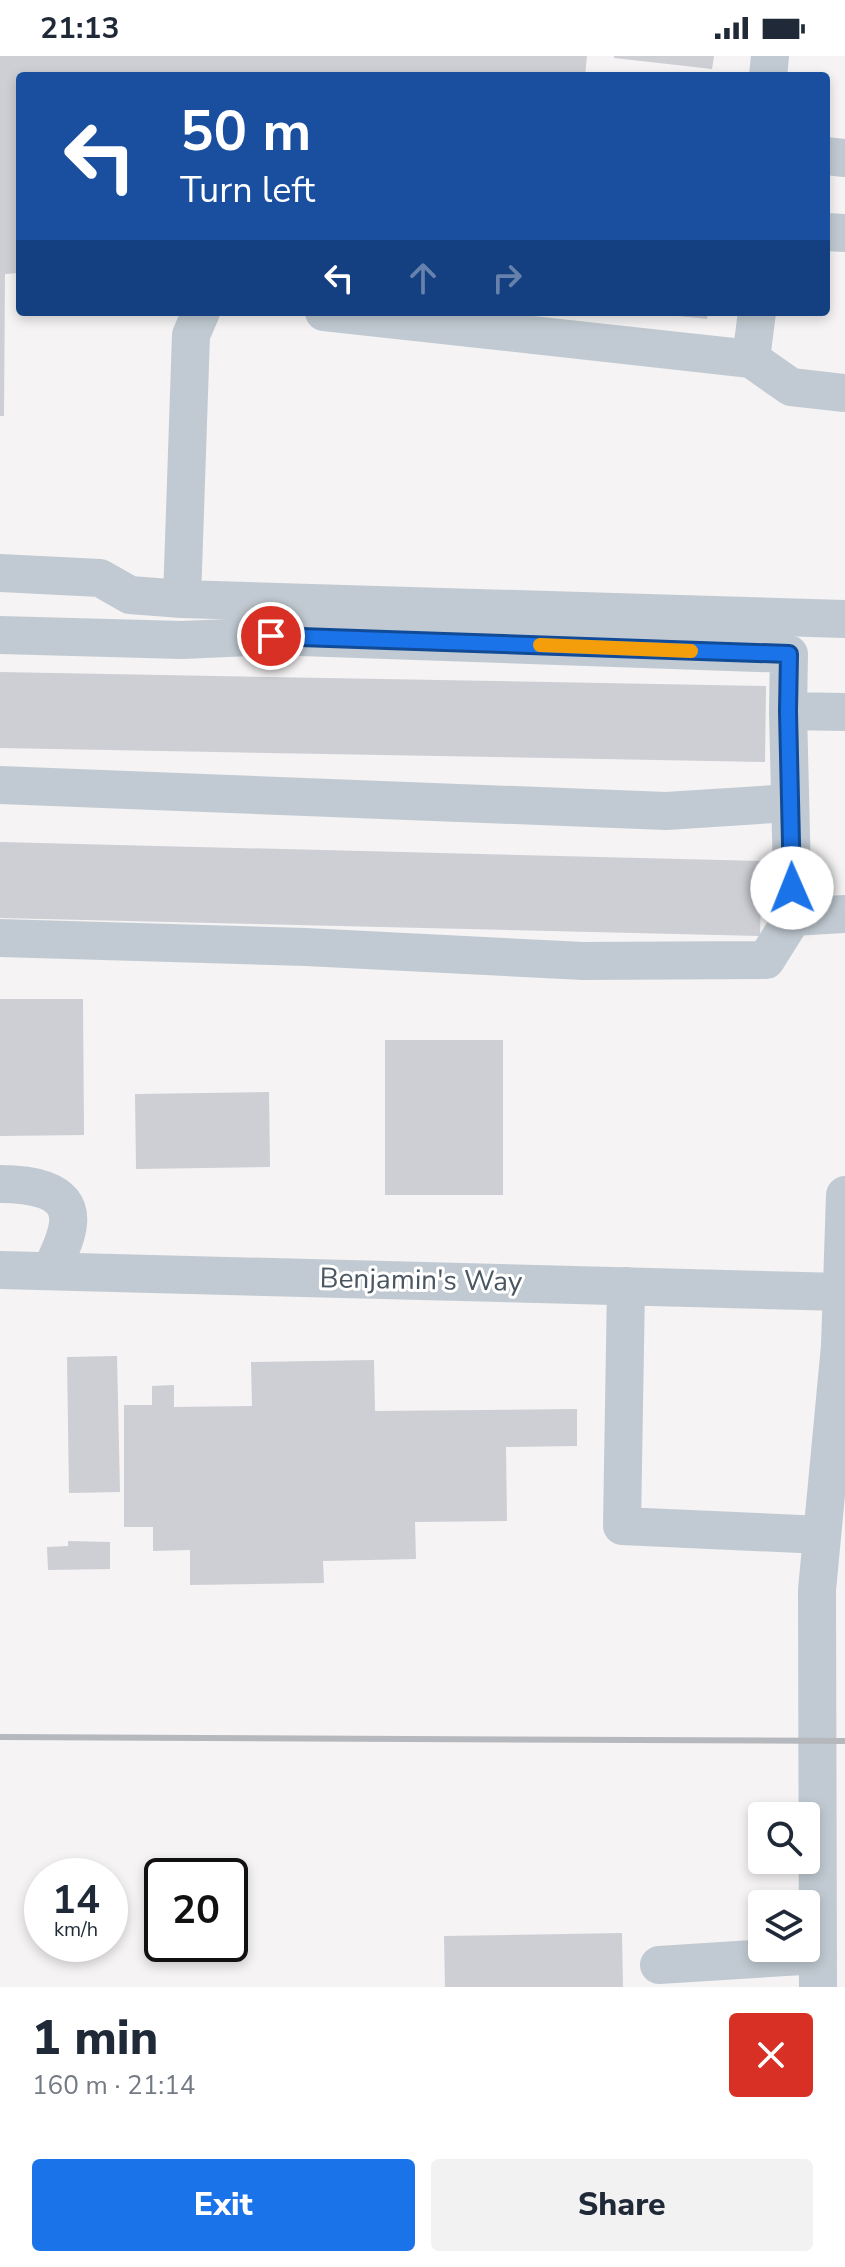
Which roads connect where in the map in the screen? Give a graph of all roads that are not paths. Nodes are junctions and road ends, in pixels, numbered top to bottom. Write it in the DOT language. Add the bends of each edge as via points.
graph roads {
  1 [pos="199,316"];
  2 [pos="360,316"];
  3 [pos="756,316"];
  4 [pos="751,359"];
  5 [pos="845,393"];
  6 [pos="0,573"];
  7 [pos="182,599"];
  8 [pos="845,619"];
  9 [pos="0,635"];
  10 [pos="788,711"];
  11 [pos="845,712"];
  12 [pos="0,785"];
  13 [pos="790,803"];
  14 [pos="845,914"];
  15 [pos="793,917"];
  16 [pos="0,938"];
  17 [pos="0,1184"];
  18 [pos="845,1195"];
  19 [pos="0,1270"];
  20 [pos="51,1271"];
  21 [pos="626,1286"];
  22 [pos="843,1292"];
  23 [pos="822,1535"];
  24 [pos="832,1916"];
  25 [pos="659,1965"];
  26 [pos="818,1971"];
  1 -- 7 [label="street" via="191,335"];
  2 -- 4 [label="street"];
  3 -- 4 [label="street"];
  4 -- 5 [label="street" via="791,387"];
  6 -- 7 [label="street" via="100,578 130,595"];
  7 -- 8 [label="street"];
  9 -- 10 [label="street" via="182,640 271,636 789,654"];
  10 -- 11 [label="street"];
  10 -- 13 [label="street"];
  12 -- 13 [label="street" via="666,811"];
  13 -- 15 [label="street"];
  14 -- 15 [label="street"];
  15 -- 16 [label="street" via="766,960 583,961"];
  17 -- 20 [label="street" via="26,1184 52,1192 62,1203 68,1225"];
  18 -- 22 [label="street"];
  19 -- 20 [label="street, Benjamin's Way"];
  20 -- 21 [label="street, Benjamin's Way"];
  21 -- 22 [label="street, Benjamin's Way"];
  21 -- 23 [label="street" via="622,1526"];
  22 -- 23 [label="street"];
  23 -- 24 [label="street" via="817,1590"];
  24 -- 26 [label="street"];
  25 -- 26 [label="street"];
}
